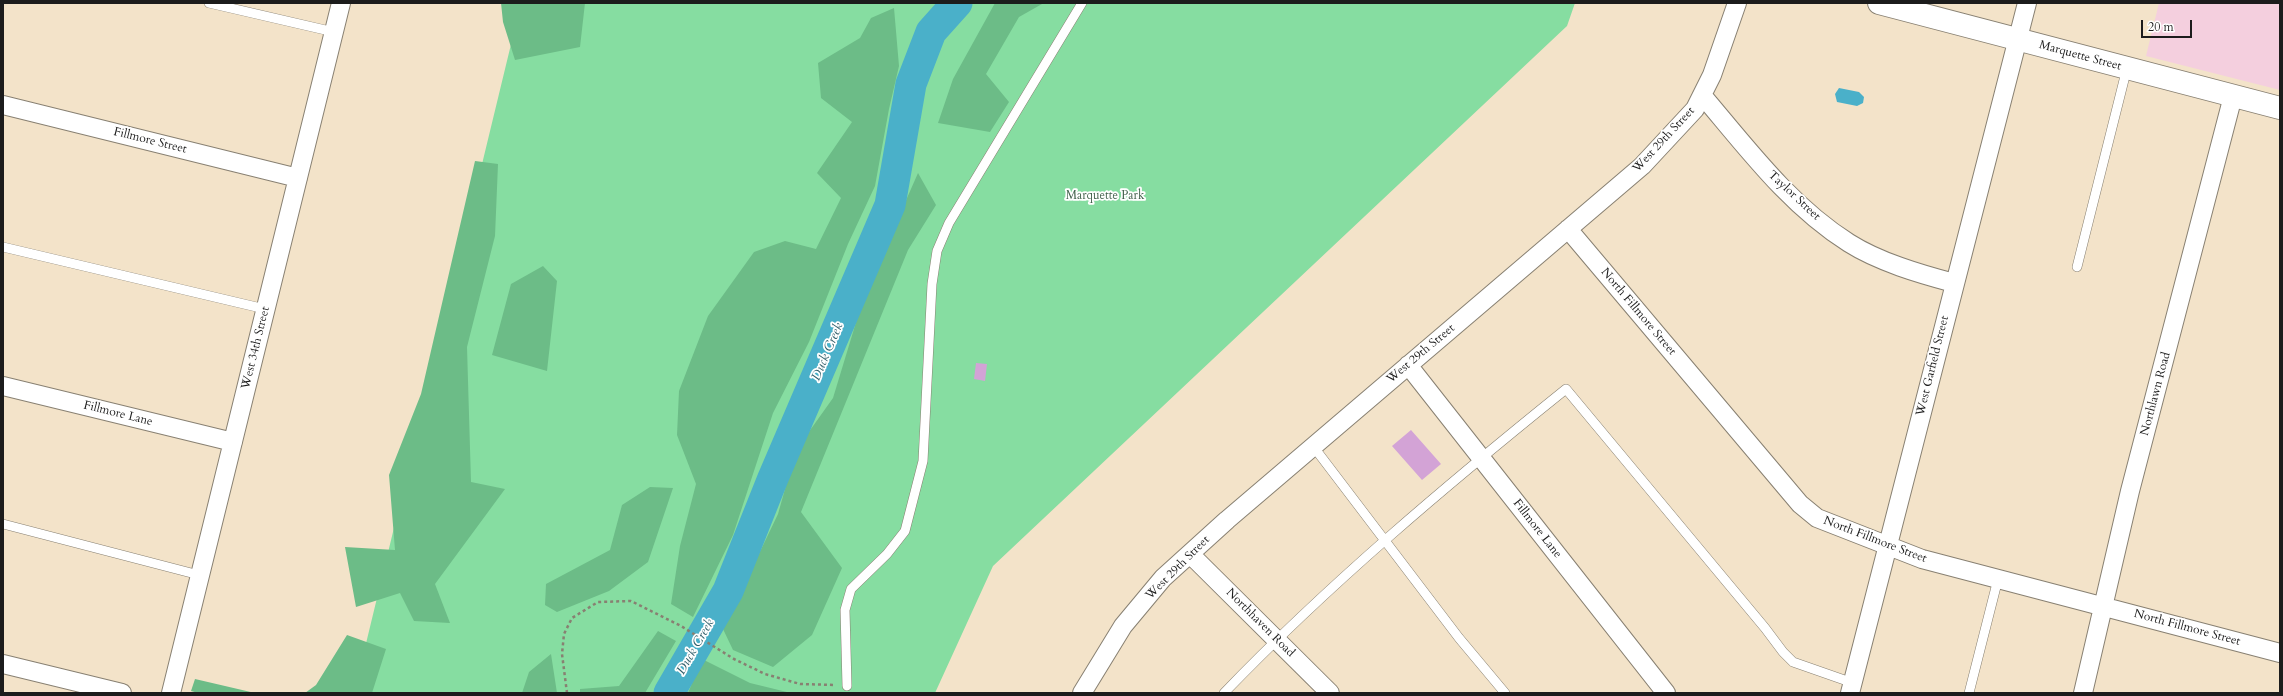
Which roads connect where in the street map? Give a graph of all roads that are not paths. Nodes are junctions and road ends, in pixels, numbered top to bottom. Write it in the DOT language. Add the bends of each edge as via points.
graph roads {
  1 [pos="210,3"];
  2 [pos="341,3"];
  3 [pos="1082,3"];
  4 [pos="1737,3"];
  5 [pos="1879,3"];
  6 [pos="2027,3"];
  7 [pos="334,32"];
  8 [pos="2018,40"];
  9 [pos="2127,68"];
  10 [pos="1702,95"];
  11 [pos="2233,96"];
  12 [pos="3,105"];
  13 [pos="2280,108"];
  14 [pos="298,178"];
  15 [pos="1568,229"];
  16 [pos="3,247"];
  17 [pos="2076,267"];
  18 [pos="1954,283"];
  19 [pos="265,309"];
  20 [pos="1408,365"];
  21 [pos="3,386"];
  22 [pos="232,442"];
  23 [pos="1314,446"];
  24 [pos="1481,458"];
  25 [pos="3,524"];
  26 [pos="1386,542"];
  27 [pos="1887,546"];
  28 [pos="1190,554"];
  29 [pos="199,575"];
  30 [pos="1998,579"];
  31 [pos="2104,607"];
  32 [pos="1278,641"];
  33 [pos="2280,653"];
  34 [pos="3,664"];
  35 [pos="847,686"];
  36 [pos="1852,688"];
  37 [pos="122,693"];
  38 [pos="171,693"];
  39 [pos="1082,693"];
  40 [pos="1224,693"];
  41 [pos="1330,693"];
  42 [pos="1505,693"];
  43 [pos="1666,693"];
  44 [pos="1969,693"];
  45 [pos="2083,693"];
  1 -- 7 [label="lane"];
  2 -- 7 [label="street, West 34th Street"];
  3 -- 35 [label="lane" via="949,223 937,251 932,284 923,461 905,531 887,554 851,589 844,610"];
  4 -- 10 [label="street, West 29th Street" via="1712,75"];
  5 -- 8 [label="main road, Marquette Street"];
  6 -- 8 [label="street, West Garfield Street"];
  7 -- 14 [label="street, West 34th Street"];
  8 -- 9 [label="main road, Marquette Street"];
  8 -- 18 [label="street, West Garfield Street"];
  9 -- 11 [label="main road, Marquette Street"];
  9 -- 17 [label="lane"];
  10 -- 15 [label="street, West 29th Street" via="1695,109 1642,166"];
  10 -- 18 [label="street, Taylor Street" via="1764,168 1810,214 1850,243 1912,272"];
  11 -- 13 [label="main road, Marquette Street"];
  11 -- 31 [label="street, Northlawn Road" via="2130,492"];
  12 -- 14 [label="street, Fillmore Street"];
  14 -- 19 [label="street, West 34th Street"];
  15 -- 20 [label="street, West 29th Street"];
  15 -- 27 [label="street, North Fillmore Street" via="1800,504 1817,518"];
  16 -- 19 [label="lane"];
  18 -- 27 [label="street, West Garfield Street"];
  19 -- 22 [label="street, West 34th Street"];
  20 -- 23 [label="street, West 29th Street"];
  20 -- 24 [label="street, Fillmore Lane"];
  21 -- 22 [label="street, Fillmore Lane"];
  22 -- 29 [label="street, West 34th Street"];
  23 -- 26 [label="lane"];
  23 -- 28 [label="street, West 29th Street"];
  24 -- 26 [label="lane"];
  24 -- 36 [label="lane" via="1566,389 1783,652 1793,662"];
  24 -- 43 [label="street, Fillmore Lane"];
  25 -- 29 [label="lane"];
  26 -- 32 [label="lane"];
  26 -- 42 [label="lane" via="1459,638"];
  27 -- 30 [label="street, North Fillmore Street" via="1922,559"];
  27 -- 36 [label="street, West Garfield Street"];
  28 -- 32 [label="street, Northhaven Road"];
  28 -- 39 [label="street, West 29th Street" via="1163,578 1123,626"];
  29 -- 38 [label="street, West 34th Street"];
  30 -- 31 [label="street, North Fillmore Street"];
  30 -- 44 [label="lane"];
  31 -- 33 [label="street, North Fillmore Street"];
  31 -- 45 [label="street, Northlawn Road"];
  32 -- 40 [label="lane"];
  32 -- 41 [label="street, Northhaven Road"];
  34 -- 37 [label="street"];
}
